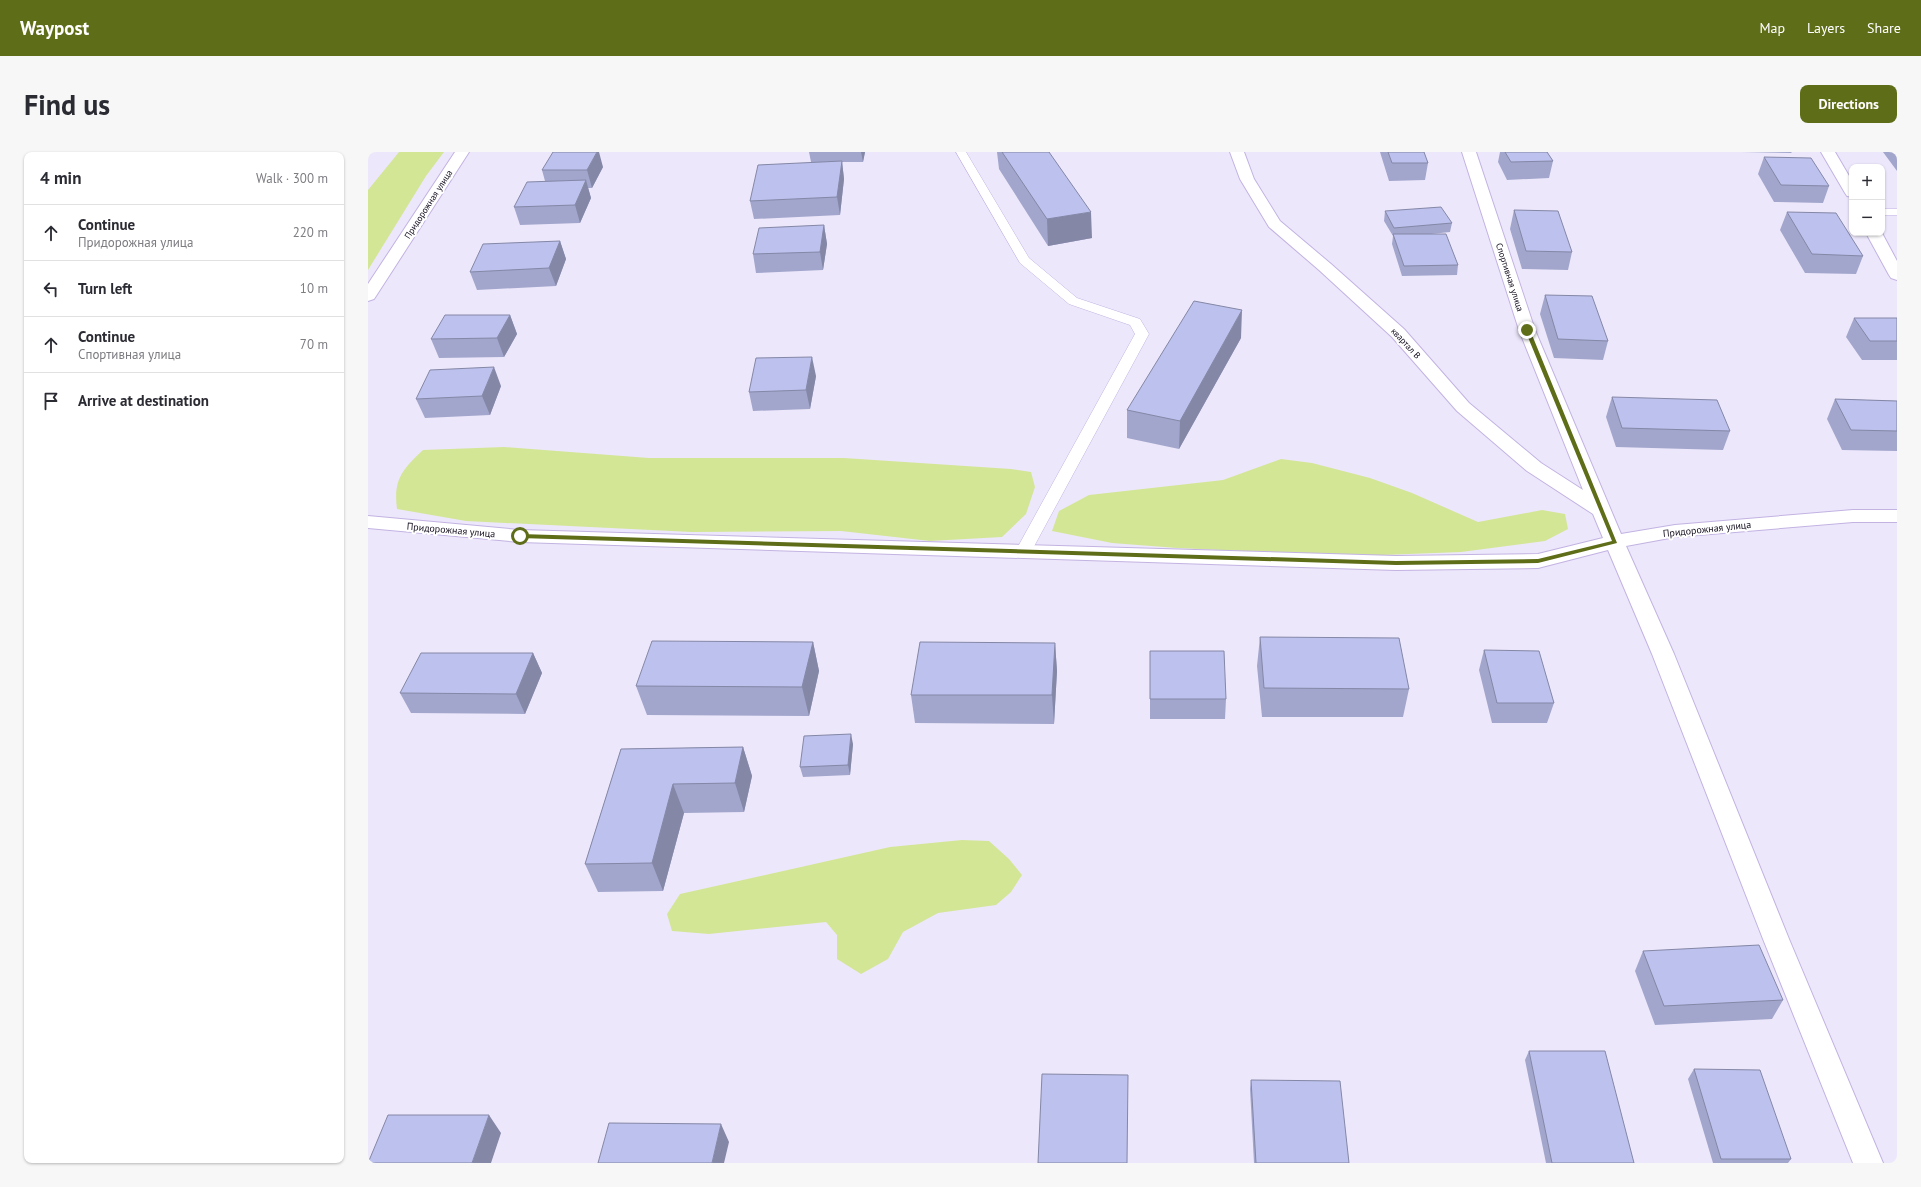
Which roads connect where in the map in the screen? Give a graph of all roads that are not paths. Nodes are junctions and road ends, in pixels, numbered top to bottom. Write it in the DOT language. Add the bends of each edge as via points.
graph roads {
  1 [pos="462,152"];
  2 [pos="961,152"];
  3 [pos="1237,152"];
  4 [pos="1469,152"];
  5 [pos="1828,152"];
  6 [pos="1849,188"];
  7 [pos="1885,212"];
  8 [pos="1897,212"];
  9 [pos="1876,236"];
  10 [pos="1897,274"];
  11 [pos="368,296"];
  12 [pos="1601,511"];
  13 [pos="1897,516"];
  14 [pos="368,522"];
  15 [pos="1615,542"];
  16 [pos="1023,552"];
  17 [pos="1868,1163"];
  1 -- 11 [label="street, Придорожная улица"];
  2 -- 16 [label="lane" via="1024,260 1073,301 1135,322 1142,334"];
  3 -- 12 [label="street, квартал В" via="1247,180 1274,224 1325,266 1398,333 1463,407 1534,467"];
  4 -- 12 [label="street, Спортивная улица" via="1527,330"];
  5 -- 6 [label="street"];
  7 -- 8 [label="lane"];
  9 -- 10 [label="street"];
  12 -- 15 [label="street, Спортивная улица"];
  13 -- 15 [label="street, Придорожная улица" via="1853,516 1675,531"];
  14 -- 16 [label="street, Придорожная улица" via="520,536"];
  15 -- 16 [label="street, Придорожная улица" via="1538,561 1404,563"];
  15 -- 17 [label="street, Спортивная улица" via="1663,654"];
}
